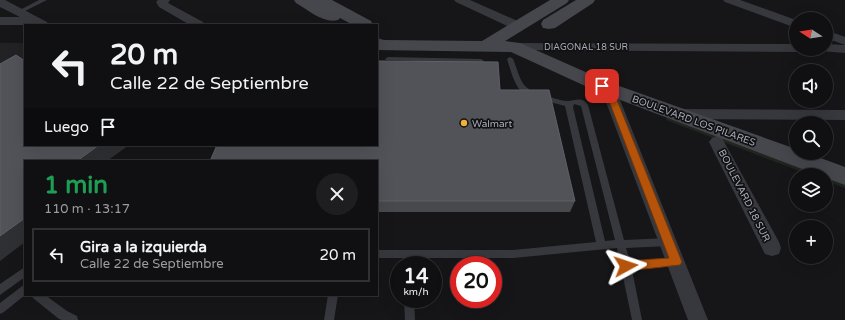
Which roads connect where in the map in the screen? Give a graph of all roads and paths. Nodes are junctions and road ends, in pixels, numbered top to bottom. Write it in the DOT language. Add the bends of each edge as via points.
graph roads {
  1 [pos="44,0"];
  2 [pos="164,0"];
  3 [pos="302,0"];
  4 [pos="320,0"];
  5 [pos="460,0"];
  6 [pos="561,0"];
  7 [pos="587,0"];
  8 [pos="729,0"];
  9 [pos="749,0"];
  10 [pos="0,2"];
  11 [pos="19,12"];
  12 [pos="789,14"];
  13 [pos="0,21"];
  14 [pos="789,21"];
  15 [pos="40,23"];
  16 [pos="197,24"];
  17 [pos="343,24"];
  18 [pos="363,24"];
  19 [pos="518,26"];
  20 [pos="833,30"];
  21 [pos="845,34"];
  22 [pos="833,37"];
  23 [pos="845,41"];
  24 [pos="380,45"];
  25 [pos="789,48"];
  26 [pos="833,48"];
  27 [pos="845,48"];
  28 [pos="512,53"];
  29 [pos="484,54"];
  30 [pos="607,93"];
  31 [pos="569,104"];
  32 [pos="676,114"];
  33 [pos="845,115"];
  34 [pos="717,142"];
  35 [pos="789,170"];
  36 [pos="845,176"];
  37 [pos="833,187"];
  38 [pos="845,191"];
  39 [pos="668,242"];
  40 [pos="620,244"];
  41 [pos="601,246"];
  42 [pos="772,248"];
  43 [pos="378,254"];
  44 [pos="408,254"];
  45 [pos="676,262"];
  46 [pos="626,266"];
  47 [pos="24,272"];
  48 [pos="0,290"];
  49 [pos="24,290"];
  50 [pos="38,296"];
  51 [pos="333,296"];
  52 [pos="409,308"];
  53 [pos="0,309"];
  54 [pos="73,320"];
  55 [pos="329,320"];
  56 [pos="410,320"];
  57 [pos="638,320"];
  58 [pos="698,320"];
  1 -- 11 [label="lane"];
  2 -- 16 [label="street" via="163,5"];
  3 -- 17 [label="street"];
  4 -- 18 [label="street"];
  5 -- 19 [label="street"];
  6 -- 19 [label="street"];
  7 -- 28 [label="street"];
  8 -- 14 [label="street"];
  9 -- 12 [label="street"];
  10 -- 11 [label="street"];
  11 -- 15 [label="street"];
  13 -- 15 [label="street"];
  19 -- 29 [label="street"];
  20 -- 21 [label="street"];
  22 -- 23 [label="street"];
  24 -- 29 [label="street" via="400,52"];
  25 -- 28 [label="street, DIAGONAL 18 SUR"];
  26 -- 27 [label="street"];
  28 -- 29 [label="street, BOULEVARD LOS PILARES"];
  28 -- 30 [label="street, BOULEVARD LOS PILARES"];
  28 -- 31 [label="lane" via="522,88 526,92"];
  30 -- 32 [label="street, BOULEVARD LOS PILARES"];
  30 -- 34 [label="street, BOULEVARD LOS PILARES"];
  30 -- 39 [label="street"];
  31 -- 40 [label="lane" via="576,102 584,105"];
  31 -- 41 [label="lane"];
  32 -- 33 [label="street"];
  32 -- 36 [label="street, BOULEVARD LOS PILARES"];
  34 -- 35 [label="street, BOULEVARD LOS PILARES"];
  34 -- 42 [label="street, BOULEVARD 18 SUR"];
  37 -- 38 [label="street"];
  39 -- 40 [label="lane"];
  39 -- 45 [label="street"];
  40 -- 41 [label="lane"];
  40 -- 46 [label="lane"];
  41 -- 44 [label="lane" via="512,254"];
  43 -- 44 [label="lane"];
  45 -- 46 [label="lane"];
  45 -- 58 [label="street"];
  46 -- 57 [label="lane"];
  47 -- 48 [label="lane"];
  49 -- 53 [label="lane"];
  50 -- 54 [label="lane"];
  51 -- 55 [label="lane"];
  52 -- 56 [label="lane"];
}
